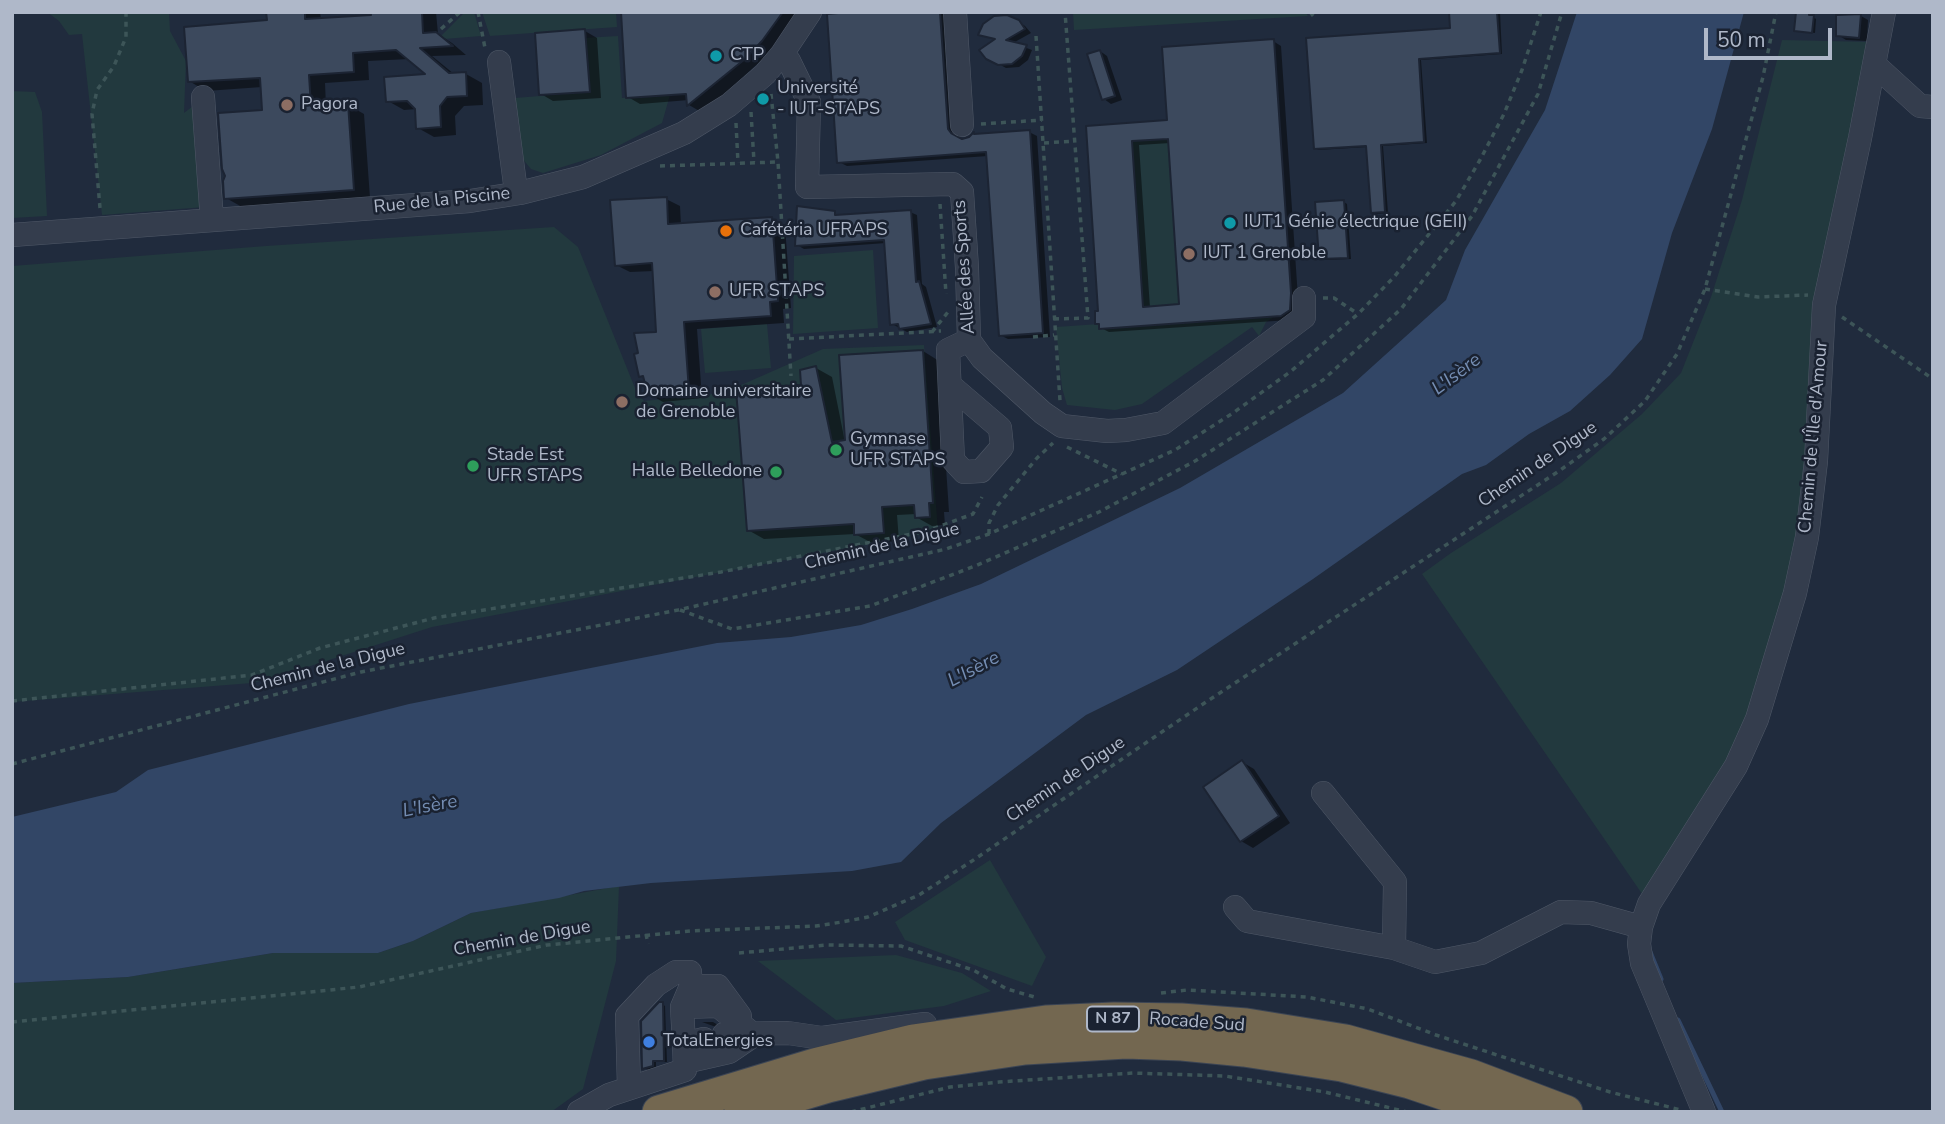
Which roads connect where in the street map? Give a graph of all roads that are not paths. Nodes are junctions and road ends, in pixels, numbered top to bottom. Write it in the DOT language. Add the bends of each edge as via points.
graph roads {
  1 [pos="810,12"];
  2 [pos="955,12"];
  3 [pos="1884,12"];
  4 [pos="782,54"];
  5 [pos="499,62"];
  6 [pos="1875,65"];
  7 [pos="203,97"];
  8 [pos="1933,107"];
  9 [pos="962,125"];
  10 [pos="520,193"];
  11 [pos="212,220"];
  12 [pos="12,234"];
  13 [pos="1304,298"];
  14 [pos="969,340"];
  15 [pos="951,386"];
  16 [pos="1323,793"];
  17 [pos="1236,907"];
  18 [pos="1641,927"];
  19 [pos="1394,948"];
  20 [pos="687,997"];
  21 [pos="1082,1019"];
  22 [pos="754,1035"];
  23 [pos="699,1045"];
  24 [pos="629,1088"];
  25 [pos="579,1112"];
  26 [pos="659,1112"];
  27 [pos="741,1112"];
  28 [pos="1499,1112"];
  29 [pos="1566,1112"];
  30 [pos="1704,1112"];
  1 -- 4 [label="street, Rue de la Piscine"];
  2 -- 9 [label="street"];
  3 -- 6 [label="street, Chemin de l'Île d'Amour"];
  4 -- 10 [label="street, Rue de la Piscine" via="751,88 684,133 583,177"];
  4 -- 14 [label="street, Allée des Sports" via="809,102 807,187 953,184 961,192"];
  5 -- 10 [label="street" via="515,184"];
  6 -- 8 [label="street" via="1920,106"];
  6 -- 18 [label="street, Chemin de l'Île d'Amour" via="1825,300 1816,461 1795,593 1757,719 1736,766 1649,904"];
  7 -- 11 [label="street"];
  10 -- 11 [label="street, Rue de la Piscine" via="470,201"];
  11 -- 12 [label="street, Rue de la Piscine"];
  13 -- 14 [label="street, Allée des Sports" via="1304,317 1163,423 1107,431 1063,431"];
  14 -- 15 [label="street" via="948,349"];
  16 -- 19 [label="street" via="1395,882"];
  17 -- 19 [label="street" via="1247,922"];
  18 -- 19 [label="street" via="1591,913 1561,912 1481,954 1435,962"];
  18 -- 30 [label="street, Chemin de l'Île d'Amour" via="1642,963"];
  20 -- 22 [label="street" via="718,986"];
  20 -- 23 [label="street"];
  20 -- 24 [label="street" via="690,972 676,972 626,1016"];
  21 -- 22 [label="street" via="972,1019 822,1038"];
  21 -- 26 [label="highway, Rocade Sud / N 87" via="914,1041 818,1064"];
  21 -- 29 [label="highway, Rocade Sud / N 87" via="1214,1022 1345,1041 1471,1076"];
  22 -- 23 [label="street"];
  22 -- 23 [label="street" via="729,1052"];
  23 -- 24 [label="street" via="685,1070"];
  24 -- 25 [label="street"];
  27 -- 28 [label="highway, Rocade Sud / N 87" via="924,1063 1025,1048 1126,1042 1244,1049 1342,1065"];
}
